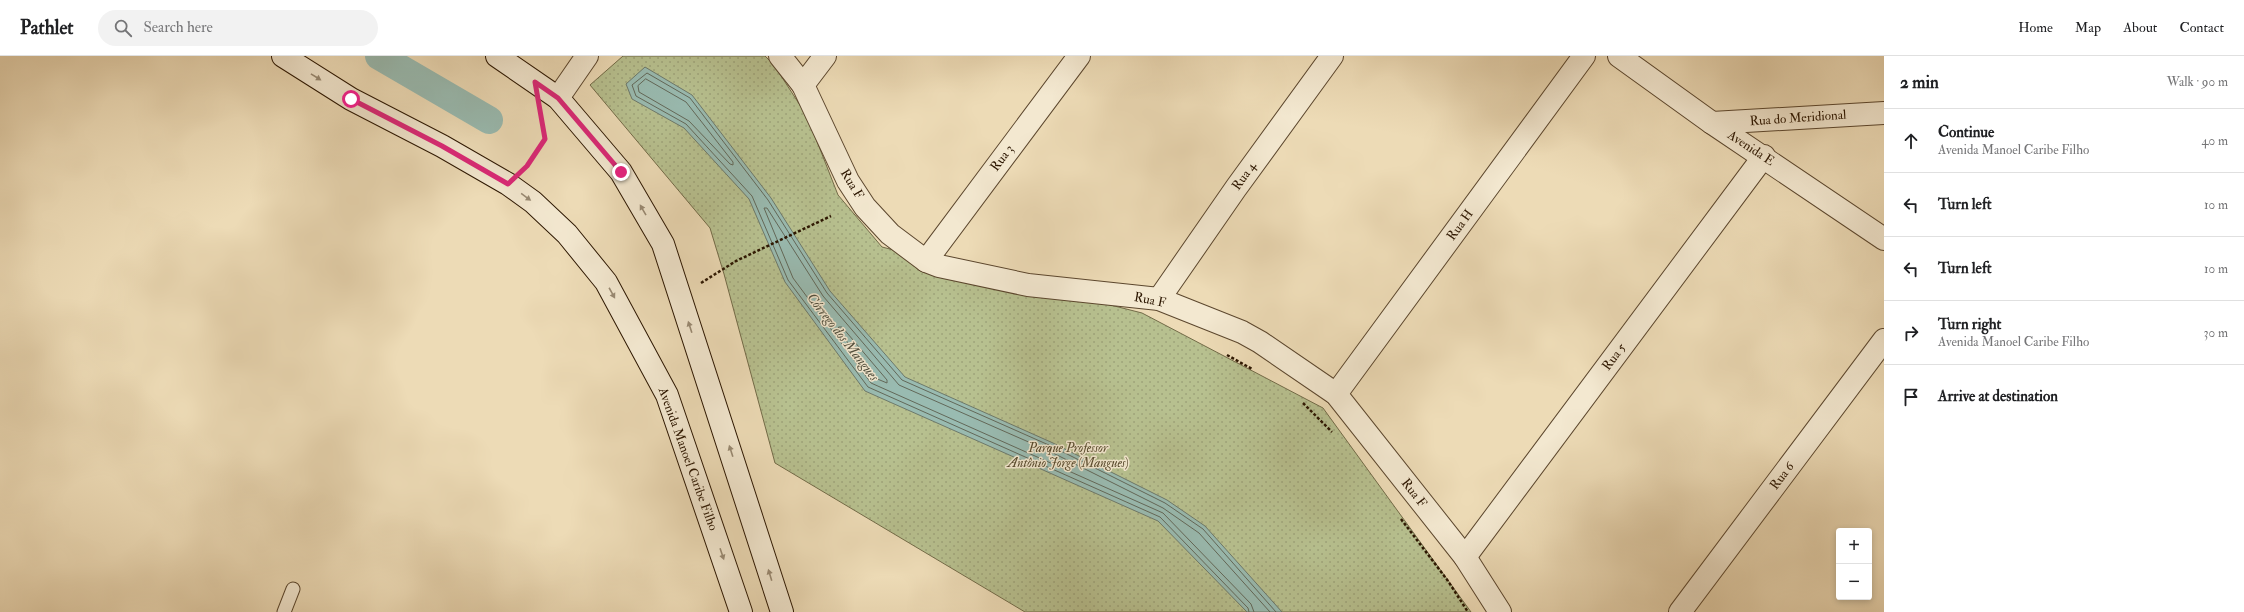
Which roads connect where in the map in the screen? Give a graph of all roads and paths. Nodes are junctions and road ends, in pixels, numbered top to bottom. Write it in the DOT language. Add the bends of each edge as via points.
graph roads {
  1 [pos="283,56"];
  2 [pos="497,56"];
  3 [pos="587,56"];
  4 [pos="780,56"];
  5 [pos="825,56"];
  6 [pos="1079,56"];
  7 [pos="1332,56"];
  8 [pos="1584,56"];
  9 [pos="1619,56"];
  10 [pos="535,82"];
  11 [pos="803,84"];
  12 [pos="558,98"];
  13 [pos="1884,112"];
  14 [pos="1712,123"];
  15 [pos="1764,156"];
  16 [pos="508,184"];
  17 [pos="831,216"];
  18 [pos="1884,239"];
  19 [pos="926,261"];
  20 [pos="680,296"];
  21 [pos="1159,299"];
  22 [pos="1884,340"];
  23 [pos="1222,352"];
  24 [pos="1259,373"];
  25 [pos="1336,394"];
  26 [pos="1299,400"];
  27 [pos="1333,434"];
  28 [pos="1400,518"];
  29 [pos="1465,558"];
  30 [pos="293,588"];
  31 [pos="284,612"];
  32 [pos="741,612"];
  33 [pos="782,612"];
  34 [pos="1468,612"];
  35 [pos="1500,612"];
  36 [pos="1680,612"];
  1 -- 16 [label="street, Avenida Manoel Caribe Filho, one-way" via="351,99"];
  2 -- 10 [label="street"];
  3 -- 12 [label="street"];
  4 -- 11 [label="street, Rua F"];
  5 -- 11 [label="street"];
  6 -- 19 [label="street, Rua 3"];
  7 -- 21 [label="street, Rua 4"];
  8 -- 25 [label="street, Rua H"];
  9 -- 14 [label="street, Avenida E"];
  10 -- 12 [label="street"];
  10 -- 16 [label="path" via="545,139 527,166"];
  11 -- 19 [label="street, Rua F" via="848,181 865,206 890,234"];
  20 -- 12 [label="street, one-way" via="663,244 621,172"];
  13 -- 14 [label="street, Rua do Meridional"];
  14 -- 15 [label="street, Avenida E"];
  15 -- 18 [label="street, Avenida E"];
  15 -- 29 [label="street, Rua 5"];
  16 -- 32 [label="street, Avenida Manoel Caribe Filho, one-way" via="533,202 567,234 606,282 636,336 667,395"];
  17 -- 20 [label="path" via="736,261"];
  19 -- 21 [label="street, Rua F" via="1028,285"];
  33 -- 20 [label="street, one-way"];
  21 -- 25 [label="street, Rua F" via="1242,332"];
  22 -- 36 [label="street, Rua 6"];
  23 -- 24 [label="path"];
  25 -- 29 [label="street, Rua F"];
  26 -- 27 [label="path"];
  28 -- 34 [label="path"];
  29 -- 35 [label="street, Rua F"];
  30 -- 31 [label="lane"];
}
